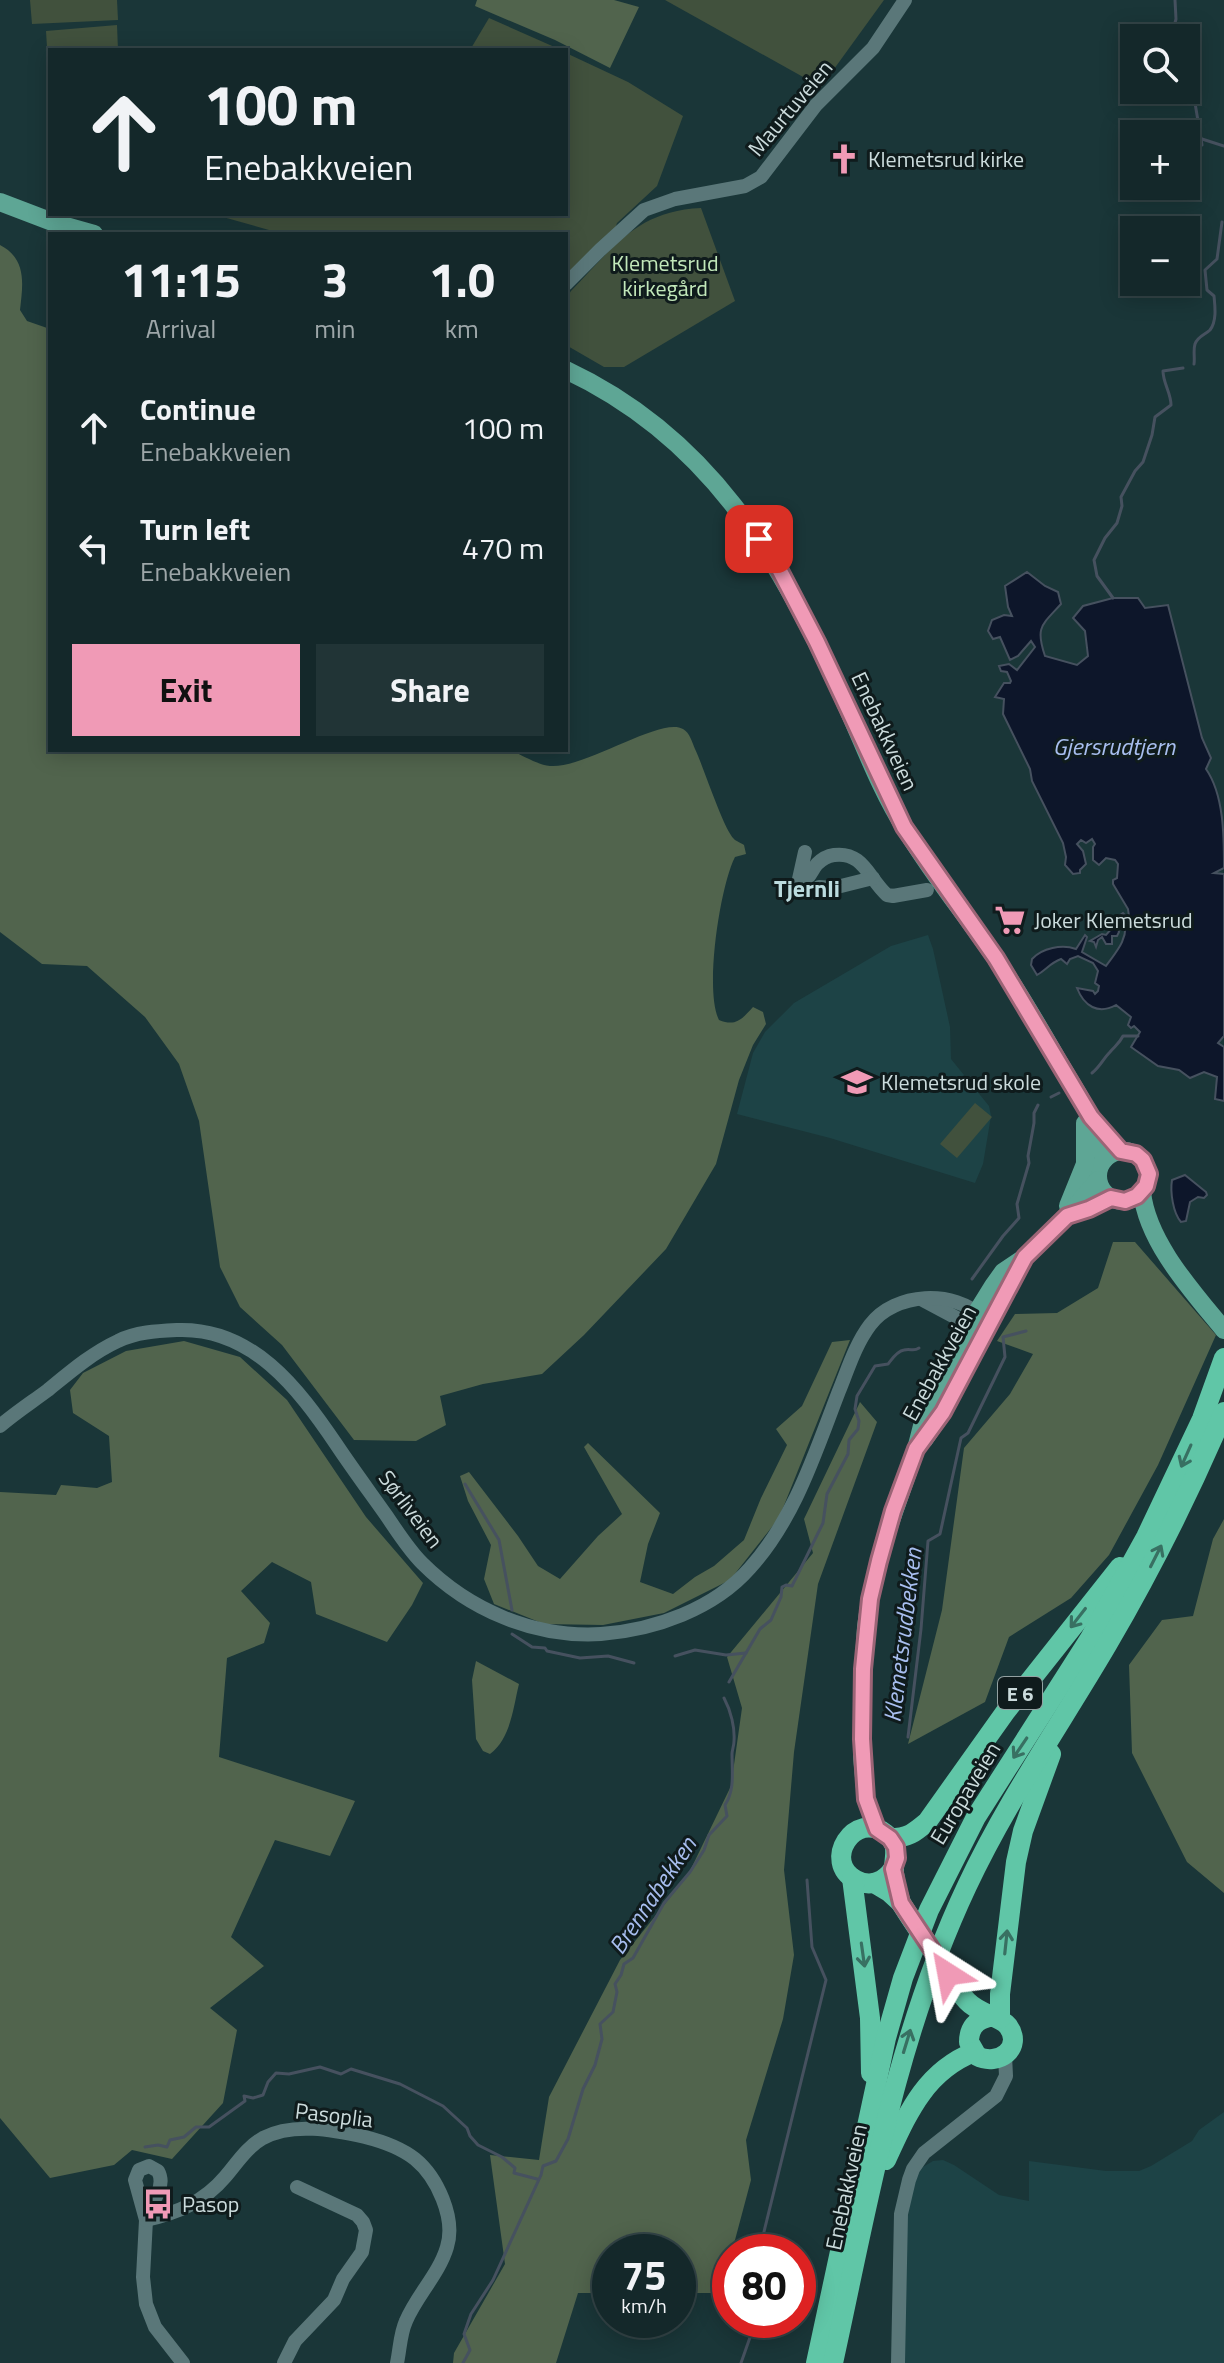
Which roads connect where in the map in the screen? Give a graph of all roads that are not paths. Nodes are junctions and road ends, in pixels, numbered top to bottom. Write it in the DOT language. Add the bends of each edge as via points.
graph roads {
  1 [pos="905,0"];
  2 [pos="0,202"];
  3 [pos="87,232"];
  4 [pos="568,282"];
  5 [pos="568,371"];
  6 [pos="805,852"];
  7 [pos="873,878"];
  8 [pos="819,887"];
  9 [pos="927,890"];
  10 [pos="1087,1111"];
  11 [pos="1113,1156"];
  12 [pos="1098,1180"];
  13 [pos="1126,1197"];
  14 [pos="1064,1219"];
  15 [pos="977,1320"];
  16 [pos="1224,1330"];
  17 [pos="1224,1358"];
  18 [pos="1224,1412"];
  19 [pos="0,1426"];
  20 [pos="1146,1537"];
  21 [pos="1072,1701"];
  22 [pos="866,1799"];
  23 [pos="855,1831"];
  24 [pos="884,1833"];
  25 [pos="893,1869"];
  26 [pos="852,1878"];
  27 [pos="874,1883"];
  28 [pos="902,1905"];
  29 [pos="964,1998"];
  30 [pos="994,2018"];
  31 [pos="971,2030"];
  32 [pos="988,2056"];
  33 [pos="878,2113"];
  34 [pos="297,2187"];
  35 [pos="868,2198"];
  36 [pos="183,2363"];
  37 [pos="284,2363"];
  38 [pos="397,2363"];
  39 [pos="816,2363"];
  40 [pos="833,2363"];
  41 [pos="898,2363"];
  1 -- 4 [label="street, Maurtuveien" via="873,48 816,105 761,177 745,186 644,210"];
  2 -- 3 [label="main road"];
  5 -- 10 [label="main road, Enebakkveien" via="621,400 691,455 769,553 904,827 996,958"];
  6 -- 7 [label="street" via="801,882 819,861 836,855 858,860"];
  7 -- 8 [label="street"];
  7 -- 9 [label="street" via="889,896"];
  10 -- 11 [label="main road, Enebakkveien"];
  10 -- 14 [label="main road" via="1085,1164"];
  11 -- 12 [label="main road, Enebakkveien" via="1099,1169"];
  11 -- 13 [label="main road" via="1136,1154 1149,1174"];
  12 -- 13 [label="main road" via="1103,1190"];
  12 -- 14 [label="main road, Enebakkveien"];
  13 -- 14 [label="main road, Enebakkveien"];
  13 -- 16 [label="main road" via="1145,1211 1194,1294"];
  14 -- 15 [label="main road, Enebakkveien" via="1025,1257"];
  15 -- 19 [label="street, Sørliveien" via="941,1298 908,1301 881,1314 860,1341 791,1508 749,1570 694,1610 608,1633 566,1634 523,1625 472,1602 440,1579 413,1553 293,1385 258,1353 228,1338 187,1330 119,1340"];
  15 -- 22 [label="main road, Enebakkveien" via="943,1412 916,1449 885,1538 864,1647"];
  17 -- 20 [label="highway, Europaveien / E 6, one-way" via="1184,1460"];
  21 -- 18 [label="highway, Europaveien / E 6, one-way" via="1141,1585"];
  20 -- 24 [label="highway, E 6, one-way" via="1006,1711 927,1822 904,1838"];
  20 -- 33 [label="highway, Europaveien / E 6, one-way" via="941,1881 886,2038"];
  30 -- 21 [label="highway, E 6, one-way" via="1023,1831"];
  33 -- 21 [label="highway, Europaveien / E 6, one-way" via="967,1887"];
  22 -- 23 [label="main road, Enebakkveien"];
  22 -- 24 [label="main road, Enebakkveien"];
  23 -- 24 [label="highway, E 6"];
  23 -- 26 [label="highway, E 6" via="841,1854 843,1868"];
  24 -- 25 [label="highway" via="897,1855"];
  25 -- 27 [label="highway"];
  25 -- 28 [label="highway"];
  26 -- 27 [label="highway"];
  26 -- 33 [label="highway, E 6, one-way"];
  27 -- 28 [label="highway"];
  28 -- 29 [label="highway"];
  29 -- 30 [label="highway"];
  29 -- 31 [label="highway"];
  30 -- 31 [label="highway" via="978,2021"];
  30 -- 32 [label="highway, E 6" via="1009,2027 1012,2038 1009,2050"];
  31 -- 32 [label="highway" via="969,2042"];
  32 -- 35 [label="highway, E 6" via="954,2061 923,2091"];
  32 -- 41 [label="street" via="1000,2090 924,2153 909,2180 901,2221"];
  33 -- 35 [label="highway, Enebakkveien / E 6"];
  33 -- 39 [label="highway, Enebakkveien / E 6"];
  34 -- 37 [label="street" via="357,2215 366,2236 334,2300 295,2341"];
  35 -- 40 [label="highway, Enebakkveien / E 6"];
  36 -- 38 [label="street, Pasoplia" via="146,2304 145,2216 203,2198 252,2146 276,2131 310,2129 378,2141 409,2155 425,2169 447,2213 450,2234 442,2260 405,2323"];
}
